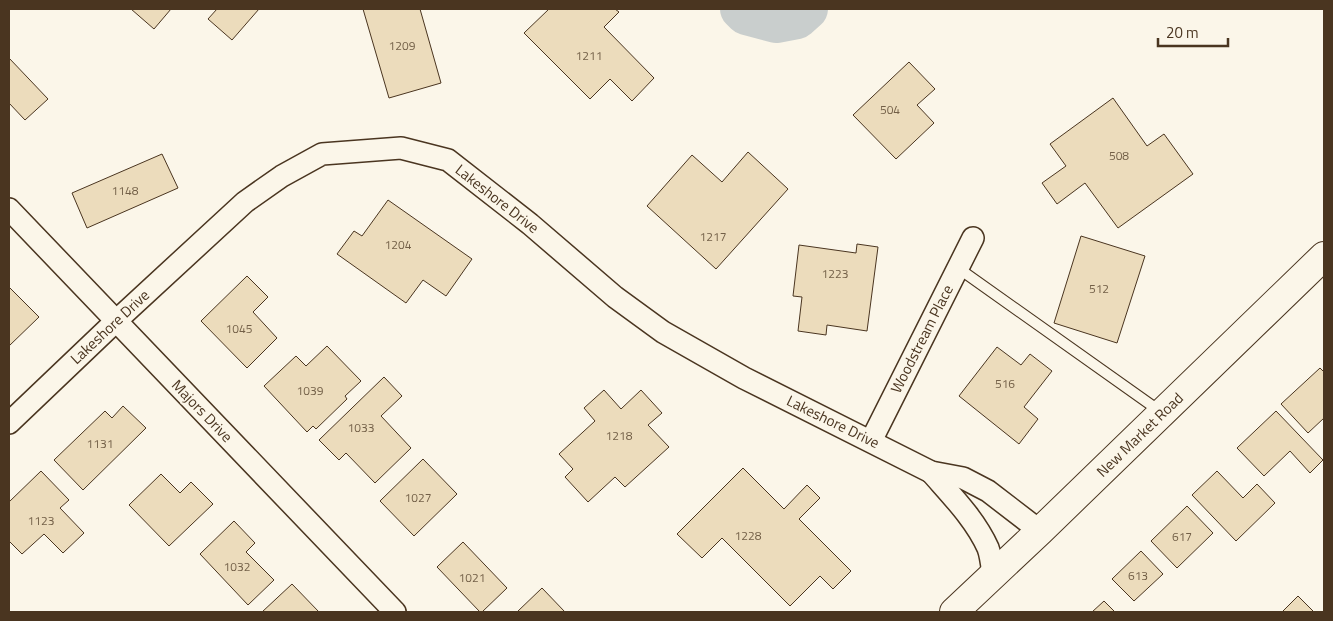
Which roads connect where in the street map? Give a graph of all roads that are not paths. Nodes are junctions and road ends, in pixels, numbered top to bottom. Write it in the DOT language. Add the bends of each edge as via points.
graph roads {
  1 [pos="9,209"];
  2 [pos="973,238"];
  3 [pos="1324,256"];
  4 [pos="958,268"];
  5 [pos="116,321"];
  6 [pos="1162,412"];
  7 [pos="9,424"];
  8 [pos="871,440"];
  9 [pos="931,472"];
  10 [pos="1040,531"];
  11 [pos="993,575"];
  12 [pos="395,612"];
  13 [pos="954,612"];
  1 -- 5 [label="street, Majors Drive"];
  2 -- 4 [label="street, Woodstream Place"];
  3 -- 6 [label="street, New Market Road"];
  4 -- 6 [label="lane"];
  4 -- 8 [label="street, Woodstream Place"];
  5 -- 7 [label="street, Lakeshore Drive"];
  5 -- 8 [label="street, Lakeshore Drive" via="245,202 282,176 322,154 401,148 448,160 615,297 663,332 744,378"];
  5 -- 12 [label="street, Majors Drive"];
  6 -- 10 [label="street, New Market Road"];
  8 -- 9 [label="street, Lakeshore Drive"];
  9 -- 10 [label="street, Lakeshore Drive" via="963,478 988,491"];
  9 -- 11 [label="street, Lakeshore Drive" via="980,534 989,549"];
  10 -- 11 [label="street, New Market Road"];
  11 -- 13 [label="street, New Market Road"];
}
